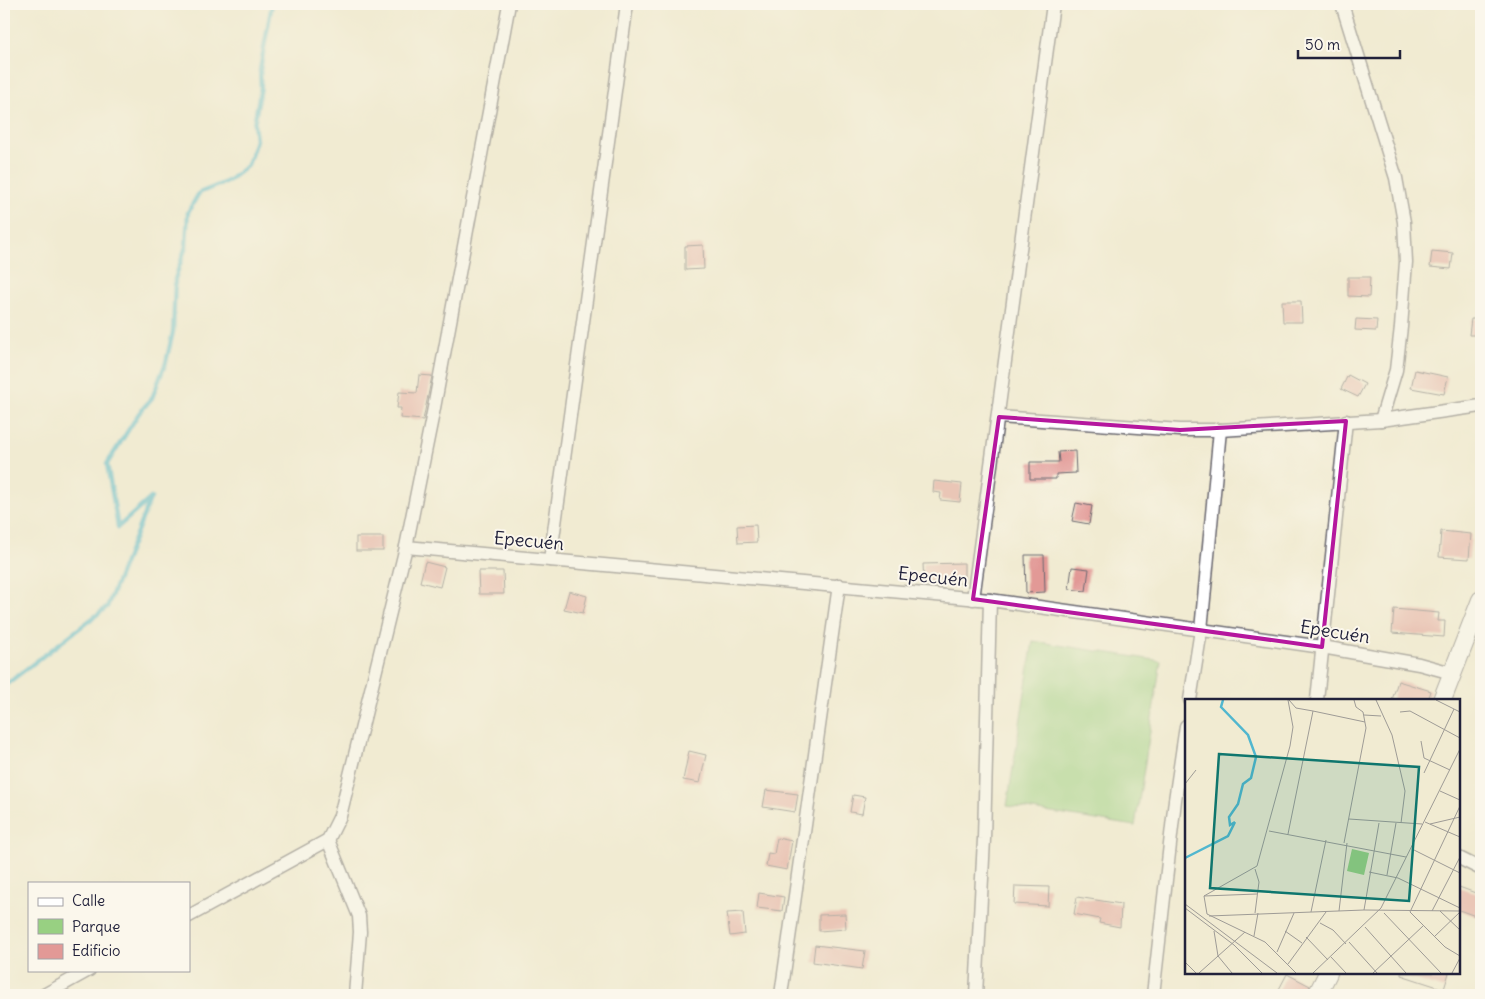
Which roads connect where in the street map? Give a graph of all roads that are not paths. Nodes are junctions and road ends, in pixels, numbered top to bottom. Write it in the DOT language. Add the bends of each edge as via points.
graph roads {
  1 [pos="509,4"];
  2 [pos="627,4"];
  3 [pos="1053,4"];
  4 [pos="1342,4"];
  5 [pos="1481,406"];
  6 [pos="999,417"];
  7 [pos="1381,420"];
  8 [pos="1346,421"];
  9 [pos="1220,430"];
  10 [pos="406,547"];
  11 [pos="550,560"];
  12 [pos="839,585"];
  13 [pos="973,599"];
  14 [pos="990,600"];
  15 [pos="1480,608"];
  16 [pos="1201,630"];
  17 [pos="1322,647"];
  18 [pos="1452,673"];
  19 [pos="1190,699"];
  20 [pos="1317,699"];
  21 [pos="1442,699"];
  22 [pos="1185,738"];
  23 [pos="1180,801"];
  24 [pos="328,840"];
  25 [pos="1460,858"];
  26 [pos="1481,869"];
  27 [pos="190,915"];
  28 [pos="85,972"];
  29 [pos="1328,974"];
  30 [pos="44,995"];
  31 [pos="355,995"];
  32 [pos="781,995"];
  33 [pos="976,995"];
  34 [pos="1152,995"];
  35 [pos="1317,995"];
  1 -- 10 [label="street"];
  2 -- 11 [label="street"];
  3 -- 6 [label="street"];
  4 -- 7 [label="street" via="1396,178 1404,222 1406,262 1401,327 1396,370"];
  5 -- 7 [label="street"];
  6 -- 9 [label="street"];
  6 -- 13 [label="street"];
  7 -- 8 [label="street"];
  8 -- 9 [label="street"];
  8 -- 17 [label="street"];
  9 -- 16 [label="street"];
  10 -- 11 [label="street, Epecuén"];
  10 -- 24 [label="street" via="340,816"];
  11 -- 12 [label="street, Epecuén"];
  12 -- 13 [label="street, Epecuén"];
  12 -- 32 [label="street"];
  13 -- 14 [label="street, Epecuén"];
  14 -- 16 [label="street, Epecuén"];
  14 -- 33 [label="street"];
  15 -- 18 [label="main road"];
  16 -- 17 [label="street, Epecuén"];
  16 -- 19 [label="street"];
  17 -- 18 [label="street, Epecuén"];
  17 -- 20 [label="street"];
  18 -- 21 [label="main road"];
  22 -- 23 [label="street"];
  23 -- 34 [label="street"];
  24 -- 27 [label="street"];
  24 -- 31 [label="street" via="359,916"];
  25 -- 26 [label="street"];
  28 -- 30 [label="street"];
  29 -- 35 [label="main road"];
}
